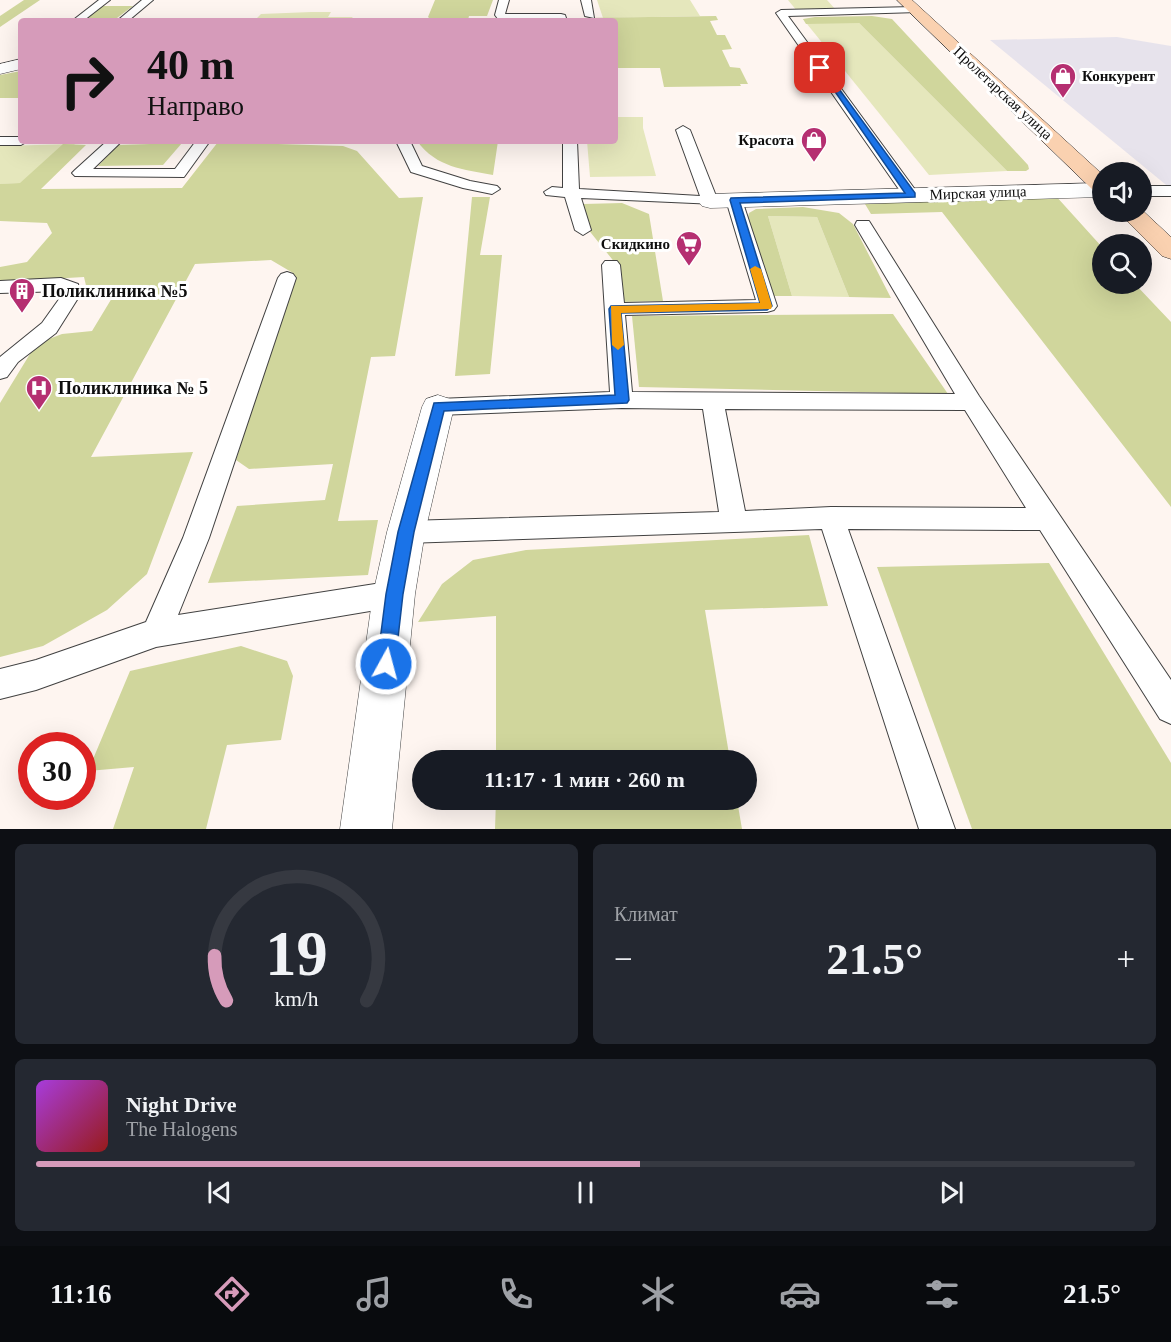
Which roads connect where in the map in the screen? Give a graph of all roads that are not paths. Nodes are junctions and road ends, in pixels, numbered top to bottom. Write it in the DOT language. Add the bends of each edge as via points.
graph roads {
  1 [pos="105,0"];
  2 [pos="148,0"];
  3 [pos="504,0"];
  4 [pos="586,0"];
  5 [pos="909,5"];
  6 [pos="590,16"];
  7 [pos="81,18"];
  8 [pos="126,18"];
  9 [pos="561,18"];
  10 [pos="683,130"];
  11 [pos="0,141"];
  12 [pos="18,141"];
  13 [pos="112,144"];
  14 [pos="201,144"];
  15 [pos="404,144"];
  16 [pos="570,144"];
  17 [pos="1092,177"];
  18 [pos="492,189"];
  19 [pos="1092,190"];
  20 [pos="1152,191"];
  21 [pos="1171,191"];
  22 [pos="552,192"];
  23 [pos="572,193"];
  24 [pos="911,195"];
  25 [pos="734,200"];
  26 [pos="710,201"];
  27 [pos="1141,222"];
  28 [pos="863,225"];
  29 [pos="583,230"];
  30 [pos="1171,251"];
  31 [pos="610,265"];
  32 [pos="287,278"];
  33 [pos="0,287"];
  34 [pos="615,309"];
  35 [pos="0,372"];
  36 [pos="712,399"];
  37 [pos="622,400"];
  38 [pos="971,402"];
  39 [pos="438,406"];
  40 [pos="831,518"];
  41 [pos="1048,519"];
  42 [pos="734,523"];
  43 [pos="406,532"];
  44 [pos="394,594"];
  45 [pos="156,633"];
  46 [pos="0,684"];
  47 [pos="1171,708"];
  48 [pos="366,829"];
  49 [pos="937,829"];
  1 -- 7 [label="lane"];
  2 -- 8 [label="lane"];
  3 -- 9 [label="lane" via="502,17"];
  4 -- 6 [label="lane"];
  5 -- 17 [label="main road, Пролетарская улица"];
  5 -- 24 [label="lane" via="781,13"];
  10 -- 26 [label="lane"];
  11 -- 12 [label="lane"];
  13 -- 14 [label="lane" via="80,173 179,174"];
  15 -- 18 [label="lane" via="416,169"];
  16 -- 23 [label="lane"];
  19 -- 24 [label="street, Мирская улица"];
  20 -- 21 [label="lane"];
  22 -- 23 [label="lane"];
  23 -- 26 [label="lane"];
  23 -- 29 [label="lane"];
  24 -- 25 [label="street, Мирская улица"];
  25 -- 26 [label="street, Мирская улица"];
  25 -- 34 [label="lane" via="767,306"];
  27 -- 30 [label="main road"];
  28 -- 38 [label="lane"];
  31 -- 34 [label="lane"];
  32 -- 45 [label="lane" via="196,538"];
  33 -- 35 [label="lane" via="61,284 71,288 71,295 49,328 10,357"];
  34 -- 37 [label="lane"];
  36 -- 37 [label="lane"];
  36 -- 38 [label="lane"];
  36 -- 42 [label="lane"];
  37 -- 39 [label="lane"];
  38 -- 41 [label="lane"];
  39 -- 43 [label="street"];
  40 -- 41 [label="lane"];
  40 -- 42 [label="lane"];
  40 -- 49 [label="lane"];
  41 -- 47 [label="lane"];
  42 -- 43 [label="lane"];
  43 -- 44 [label="street"];
  44 -- 45 [label="lane"];
  44 -- 48 [label="street"];
  45 -- 46 [label="lane"];
}
